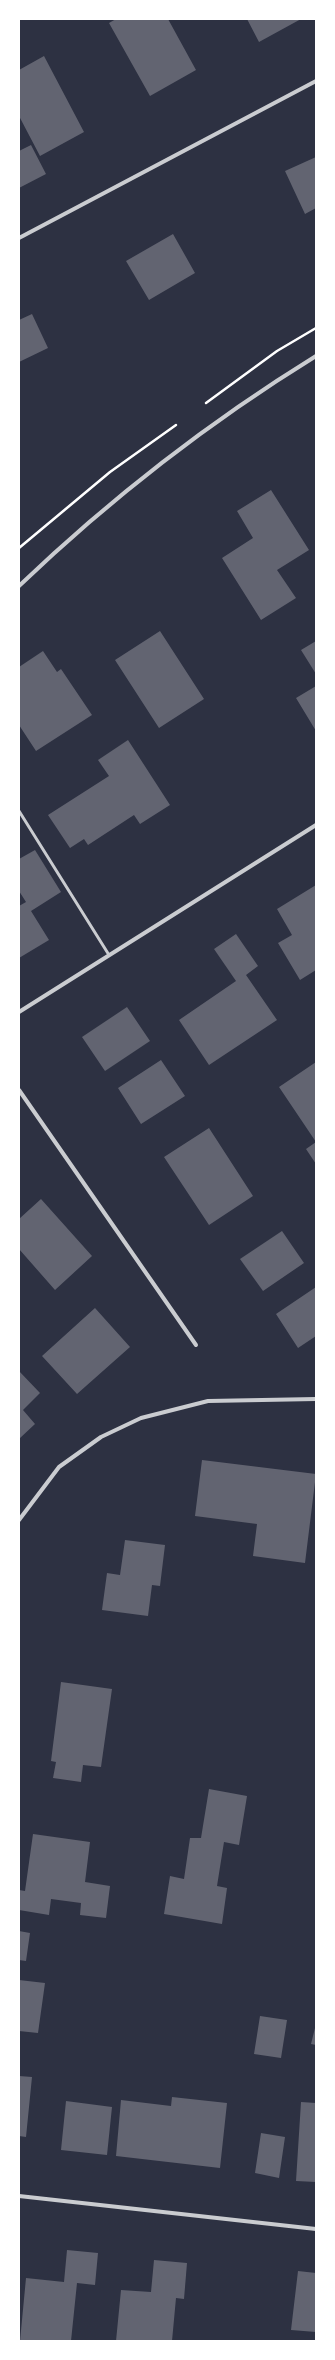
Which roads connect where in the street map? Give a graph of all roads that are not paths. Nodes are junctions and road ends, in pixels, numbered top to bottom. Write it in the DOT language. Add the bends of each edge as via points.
graph roads {
  1 [pos="316,82"];
  2 [pos="19,238"];
  3 [pos="316,356"];
  4 [pos="19,586"];
  5 [pos="19,811"];
  6 [pos="316,825"];
  7 [pos="109,955"];
  8 [pos="19,1012"];
  9 [pos="19,1090"];
  10 [pos="196,1345"];
  11 [pos="316,1398"];
  12 [pos="19,1520"];
  13 [pos="19,2196"];
  14 [pos="316,2229"];
  1 -- 2 [label="street"];
  3 -- 4 [label="street" via="172,453 60,547"];
  5 -- 7 [label="lane"];
  6 -- 7 [label="street"];
  7 -- 8 [label="street"];
  9 -- 10 [label="street"];
  11 -- 12 [label="street" via="208,1401 141,1418 102,1437 59,1467"];
  13 -- 14 [label="street"];
}
